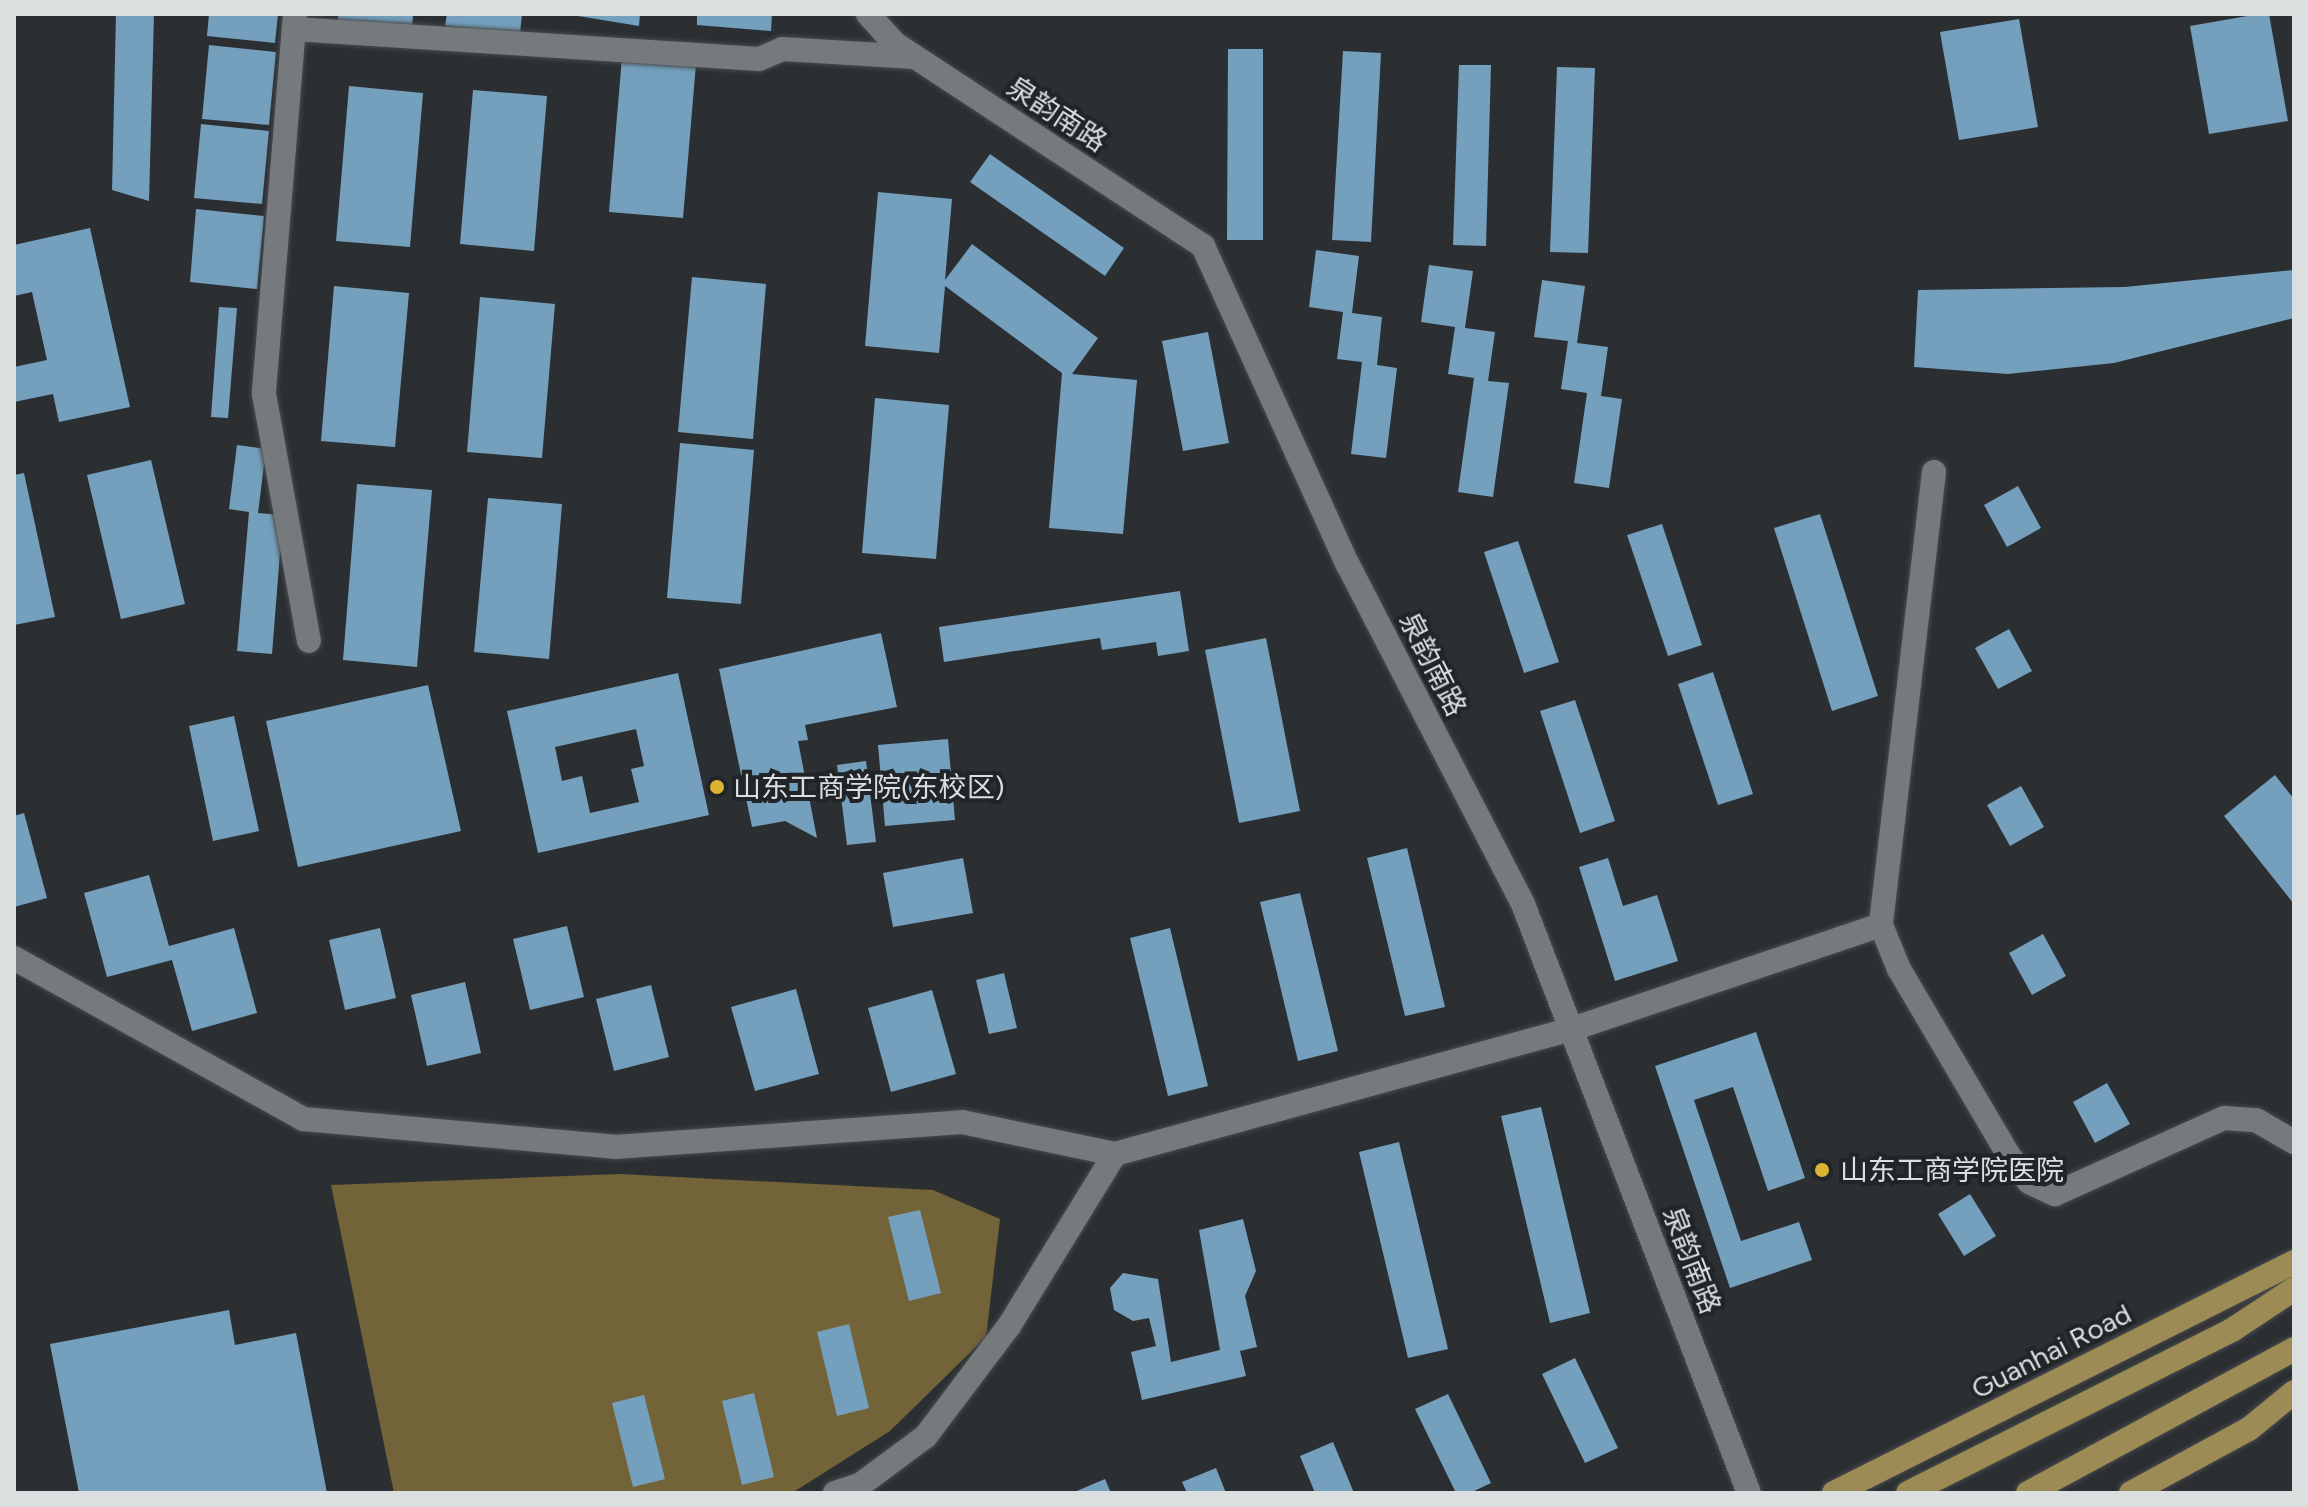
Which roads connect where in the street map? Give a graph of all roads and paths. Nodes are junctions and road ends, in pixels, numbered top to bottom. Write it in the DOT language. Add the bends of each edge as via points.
graph roads {
  1 [pos="868,14"];
  2 [pos="295,22"];
  3 [pos="916,57"];
  4 [pos="1934,472"];
  5 [pos="309,641"];
  6 [pos="1881,925"];
  7 [pos="14,958"];
  8 [pos="1572,1029"];
  9 [pos="2294,1142"];
  10 [pos="1115,1154"];
  11 [pos="2294,1262"];
  12 [pos="2294,1289"];
  13 [pos="2294,1349"];
  14 [pos="2294,1392"];
  15 [pos="835,1493"];
  16 [pos="1749,1493"];
  17 [pos="1834,1493"];
  18 [pos="1908,1493"];
  19 [pos="2028,1493"];
  20 [pos="2131,1493"];
  1 -- 3 [label="street, 泉韵南路"];
  2 -- 3 [label="street" via="759,59 782,49"];
  2 -- 5 [label="street" via="264,394"];
  3 -- 8 [label="street, 泉韵南路" via="1203,246 1348,565 1523,904"];
  4 -- 6 [label="street"];
  6 -- 8 [label="street"];
  6 -- 9 [label="street" via="1899,969 2029,1182 2055,1194 2079,1188 2224,1118 2256,1120"];
  7 -- 10 [label="street" via="303,1119 615,1147 962,1122"];
  8 -- 10 [label="street"];
  8 -- 16 [label="street, 泉韵南路"];
  10 -- 15 [label="street" via="1009,1326 926,1436 860,1485"];
  11 -- 17 [label="main road, Guanhai Road"];
  12 -- 18 [label="main road, Guanhai Road" via="2232,1330"];
  13 -- 19 [label="main road"];
  14 -- 20 [label="main road" via="2249,1429"];
}
